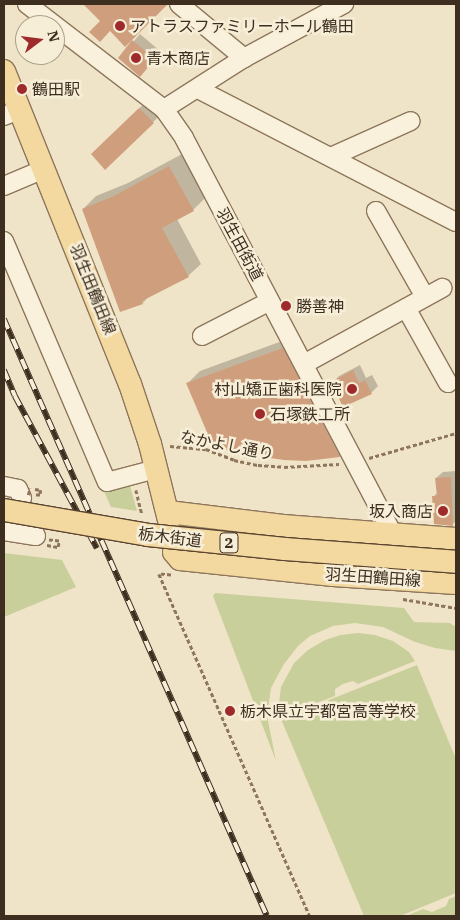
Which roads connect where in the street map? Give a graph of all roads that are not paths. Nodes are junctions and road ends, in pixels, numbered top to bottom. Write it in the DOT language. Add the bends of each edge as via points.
graph roads {
  1 [pos="27,4"];
  2 [pos="179,4"];
  3 [pos="344,4"];
  4 [pos="244,58"];
  5 [pos="4,71"];
  6 [pos="198,89"];
  7 [pos="164,109"];
  8 [pos="11,113"];
  9 [pos="411,121"];
  10 [pos="333,156"];
  11 [pos="44,170"];
  12 [pos="4,186"];
  13 [pos="376,211"];
  14 [pos="456,222"];
  15 [pos="4,241"];
  16 [pos="442,288"];
  17 [pos="425,297"];
  18 [pos="270,301"];
  19 [pos="406,308"];
  20 [pos="202,336"];
  21 [pos="304,364"];
  22 [pos="448,383"];
  23 [pos="156,469"];
  24 [pos="4,486"];
  25 [pos="21,498"];
  26 [pos="33,530"];
  27 [pos="4,531"];
  28 [pos="393,534"];
  29 [pos="456,539"];
  30 [pos="174,552"];
  31 [pos="456,562"];
  32 [pos="456,583"];
  1 -- 7 [label="street, 羽生田街道"];
  2 -- 4 [label="street"];
  3 -- 4 [label="street"];
  4 -- 6 [label="street"];
  5 -- 8 [label="main road, 羽生田鶴田線"];
  6 -- 7 [label="street"];
  6 -- 10 [label="street"];
  7 -- 18 [label="street, 羽生田街道" via="184,138"];
  8 -- 11 [label="main road, 羽生田鶴田線"];
  9 -- 10 [label="street"];
  10 -- 14 [label="street"];
  11 -- 12 [label="street"];
  11 -- 23 [label="main road, 羽生田鶴田線" via="127,375"];
  13 -- 17 [label="street"];
  15 -- 23 [label="street" via="107,482"];
  16 -- 17 [label="street"];
  17 -- 19 [label="street"];
  18 -- 20 [label="street"];
  18 -- 21 [label="street, 羽生田街道"];
  19 -- 21 [label="street"];
  19 -- 22 [label="street"];
  21 -- 28 [label="street, 羽生田街道"];
  23 -- 28 [label="main road, 羽生田鶴田線" via="168,516"];
  24 -- 25 [label="street" via="18,489"];
  25 -- 31 [label="main road, 栃木街道 / 2, bridge" via="148,535"];
  26 -- 27 [label="street" via="36,536"];
  28 -- 29 [label="main road, 羽生田鶴田線"];
  30 -- 32 [label="main road, 羽生田鶴田線" via="180,560"];
}
